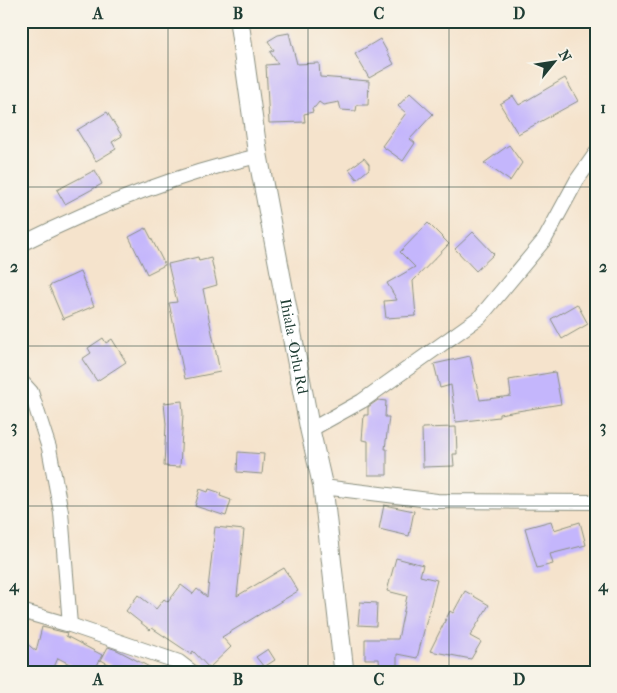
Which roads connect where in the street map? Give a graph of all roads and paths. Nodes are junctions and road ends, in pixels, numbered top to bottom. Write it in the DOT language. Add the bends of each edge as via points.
graph roads {
  1 [pos="239,21"];
  2 [pos="596,153"];
  3 [pos="258,156"];
  4 [pos="21,244"];
  5 [pos="21,382"];
  6 [pos="310,430"];
  7 [pos="323,487"];
  8 [pos="596,502"];
  9 [pos="21,611"];
  10 [pos="70,626"];
  11 [pos="192,672"];
  12 [pos="344,672"];
  1 -- 3 [label="main road, Ihiala -Orlu Rd"];
  2 -- 6 [label="street" via="577,180 545,239 480,317 362,401"];
  3 -- 4 [label="street" via="218,165 148,189 73,218"];
  3 -- 6 [label="main road, Ihiala -Orlu Rd"];
  5 -- 10 [label="street" via="31,392 49,448 61,512"];
  6 -- 7 [label="main road, Ihiala -Orlu Rd"];
  7 -- 8 [label="street" via="437,501"];
  7 -- 12 [label="main road, Ihiala -Orlu Rd"];
  9 -- 10 [label="street"];
  10 -- 11 [label="street" via="179,662"];
}
